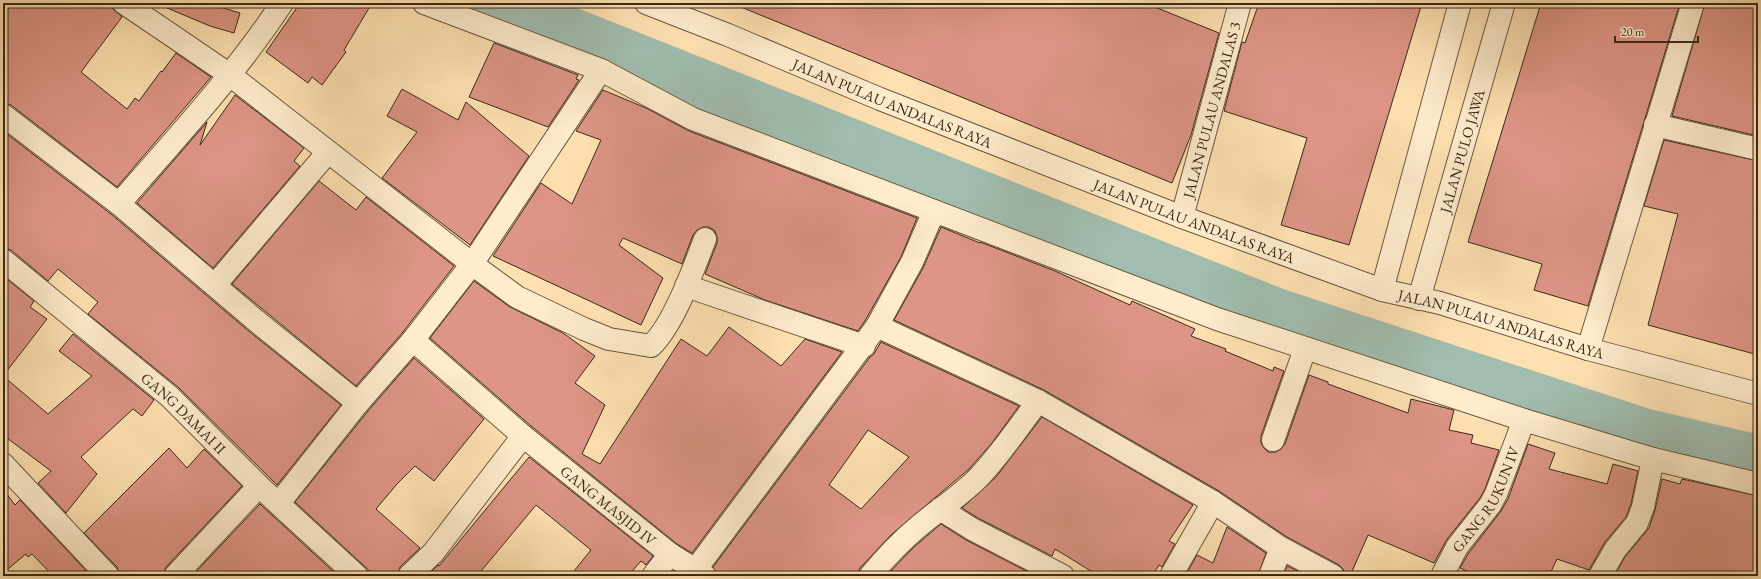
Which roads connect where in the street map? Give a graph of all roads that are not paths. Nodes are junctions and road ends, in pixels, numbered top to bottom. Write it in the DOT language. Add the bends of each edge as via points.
graph roads {
  1 [pos="124,3"];
  2 [pos="282,3"];
  3 [pos="424,3"];
  4 [pos="646,3"];
  5 [pos="1240,3"];
  6 [pos="1460,3"];
  7 [pos="1504,3"];
  8 [pos="1693,3"];
  9 [pos="600,70"];
  10 [pos="230,75"];
  11 [pos="3,114"];
  12 [pos="1655,125"];
  13 [pos="1758,149"];
  14 [pos="328,152"];
  15 [pos="119,204"];
  16 [pos="934,211"];
  17 [pos="1182,217"];
  18 [pos="705,239"];
  19 [pos="3,260"];
  20 [pos="472,264"];
  21 [pos="215,285"];
  22 [pos="686,286"];
  23 [pos="1382,290"];
  24 [pos="1419,299"];
  25 [pos="877,326"];
  26 [pos="413,340"];
  27 [pos="864,346"];
  28 [pos="1305,349"];
  29 [pos="1588,350"];
  30 [pos="1758,394"];
  31 [pos="1038,402"];
  32 [pos="358,403"];
  33 [pos="1524,420"];
  34 [pos="523,436"];
  35 [pos="1273,440"];
  36 [pos="1653,459"];
  37 [pos="3,464"];
  38 [pos="1758,484"];
  39 [pos="259,486"];
  40 [pos="1213,502"];
  41 [pos="279,503"];
  42 [pos="940,509"];
  43 [pos="1280,548"];
  44 [pos="670,554"];
  45 [pos="701,573"];
  46 [pos="108,576"];
  47 [pos="175,576"];
  48 [pos="356,576"];
  49 [pos="409,576"];
  50 [pos="653,576"];
  51 [pos="870,576"];
  52 [pos="1064,576"];
  53 [pos="1171,576"];
  54 [pos="1270,576"];
  55 [pos="1333,576"];
  56 [pos="1442,576"];
  57 [pos="1600,576"];
  1 -- 10 [label="street"];
  2 -- 10 [label="street"];
  3 -- 9 [label="street"];
  4 -- 17 [label="street, JALAN PULAU ANDALAS RAYA" via="880,99"];
  5 -- 17 [label="street, JALAN PULAU ANDALAS 3"];
  6 -- 23 [label="street"];
  7 -- 24 [label="street, JALAN PULO JAWA"];
  8 -- 12 [label="street"];
  9 -- 16 [label="street" via="694,119"];
  9 -- 20 [label="street"];
  10 -- 14 [label="street"];
  10 -- 15 [label="street"];
  11 -- 15 [label="street"];
  12 -- 13 [label="street"];
  12 -- 29 [label="street"];
  14 -- 20 [label="street"];
  14 -- 21 [label="street"];
  15 -- 21 [label="street"];
  16 -- 25 [label="street" via="912,262"];
  16 -- 28 [label="street" via="1217,319"];
  17 -- 23 [label="street, JALAN PULAU ANDALAS RAYA"];
  18 -- 22 [label="street"];
  19 -- 39 [label="street, GANG DAMAI II" via="169,396"];
  20 -- 22 [label="street" via="516,297 584,330 609,339 651,346 660,338"];
  20 -- 26 [label="street"];
  21 -- 32 [label="street"];
  22 -- 27 [label="street"];
  23 -- 24 [label="street, JALAN PULAU ANDALAS RAYA"];
  24 -- 29 [label="street, JALAN PULAU ANDALAS RAYA"];
  25 -- 27 [label="street"];
  25 -- 31 [label="street"];
  26 -- 32 [label="street"];
  26 -- 34 [label="street, GANG MASJID IV"];
  27 -- 45 [label="street"];
  28 -- 33 [label="street"];
  28 -- 35 [label="street"];
  29 -- 30 [label="street, JALAN PULAU ANDALAS RAYA"];
  31 -- 40 [label="street"];
  31 -- 42 [label="street" via="978,478"];
  32 -- 41 [label="street"];
  33 -- 36 [label="street"];
  33 -- 56 [label="street, GANG RUKUN IV" via="1490,506 1457,547"];
  34 -- 44 [label="street, GANG MASJID IV"];
  34 -- 49 [label="street" via="433,553"];
  36 -- 38 [label="street"];
  36 -- 57 [label="street" via="1643,508 1637,523 1615,550"];
  37 -- 46 [label="street"];
  39 -- 41 [label="street, GANG DAMAI II"];
  39 -- 47 [label="street"];
  40 -- 43 [label="street"];
  40 -- 53 [label="street"];
  41 -- 48 [label="street, GANG DAMAI II"];
  42 -- 51 [label="street" via="897,545"];
  42 -- 52 [label="street" via="972,529"];
  43 -- 54 [label="street"];
  43 -- 55 [label="street"];
  44 -- 45 [label="street, GANG MASJID IV"];
  44 -- 50 [label="street"];
}
